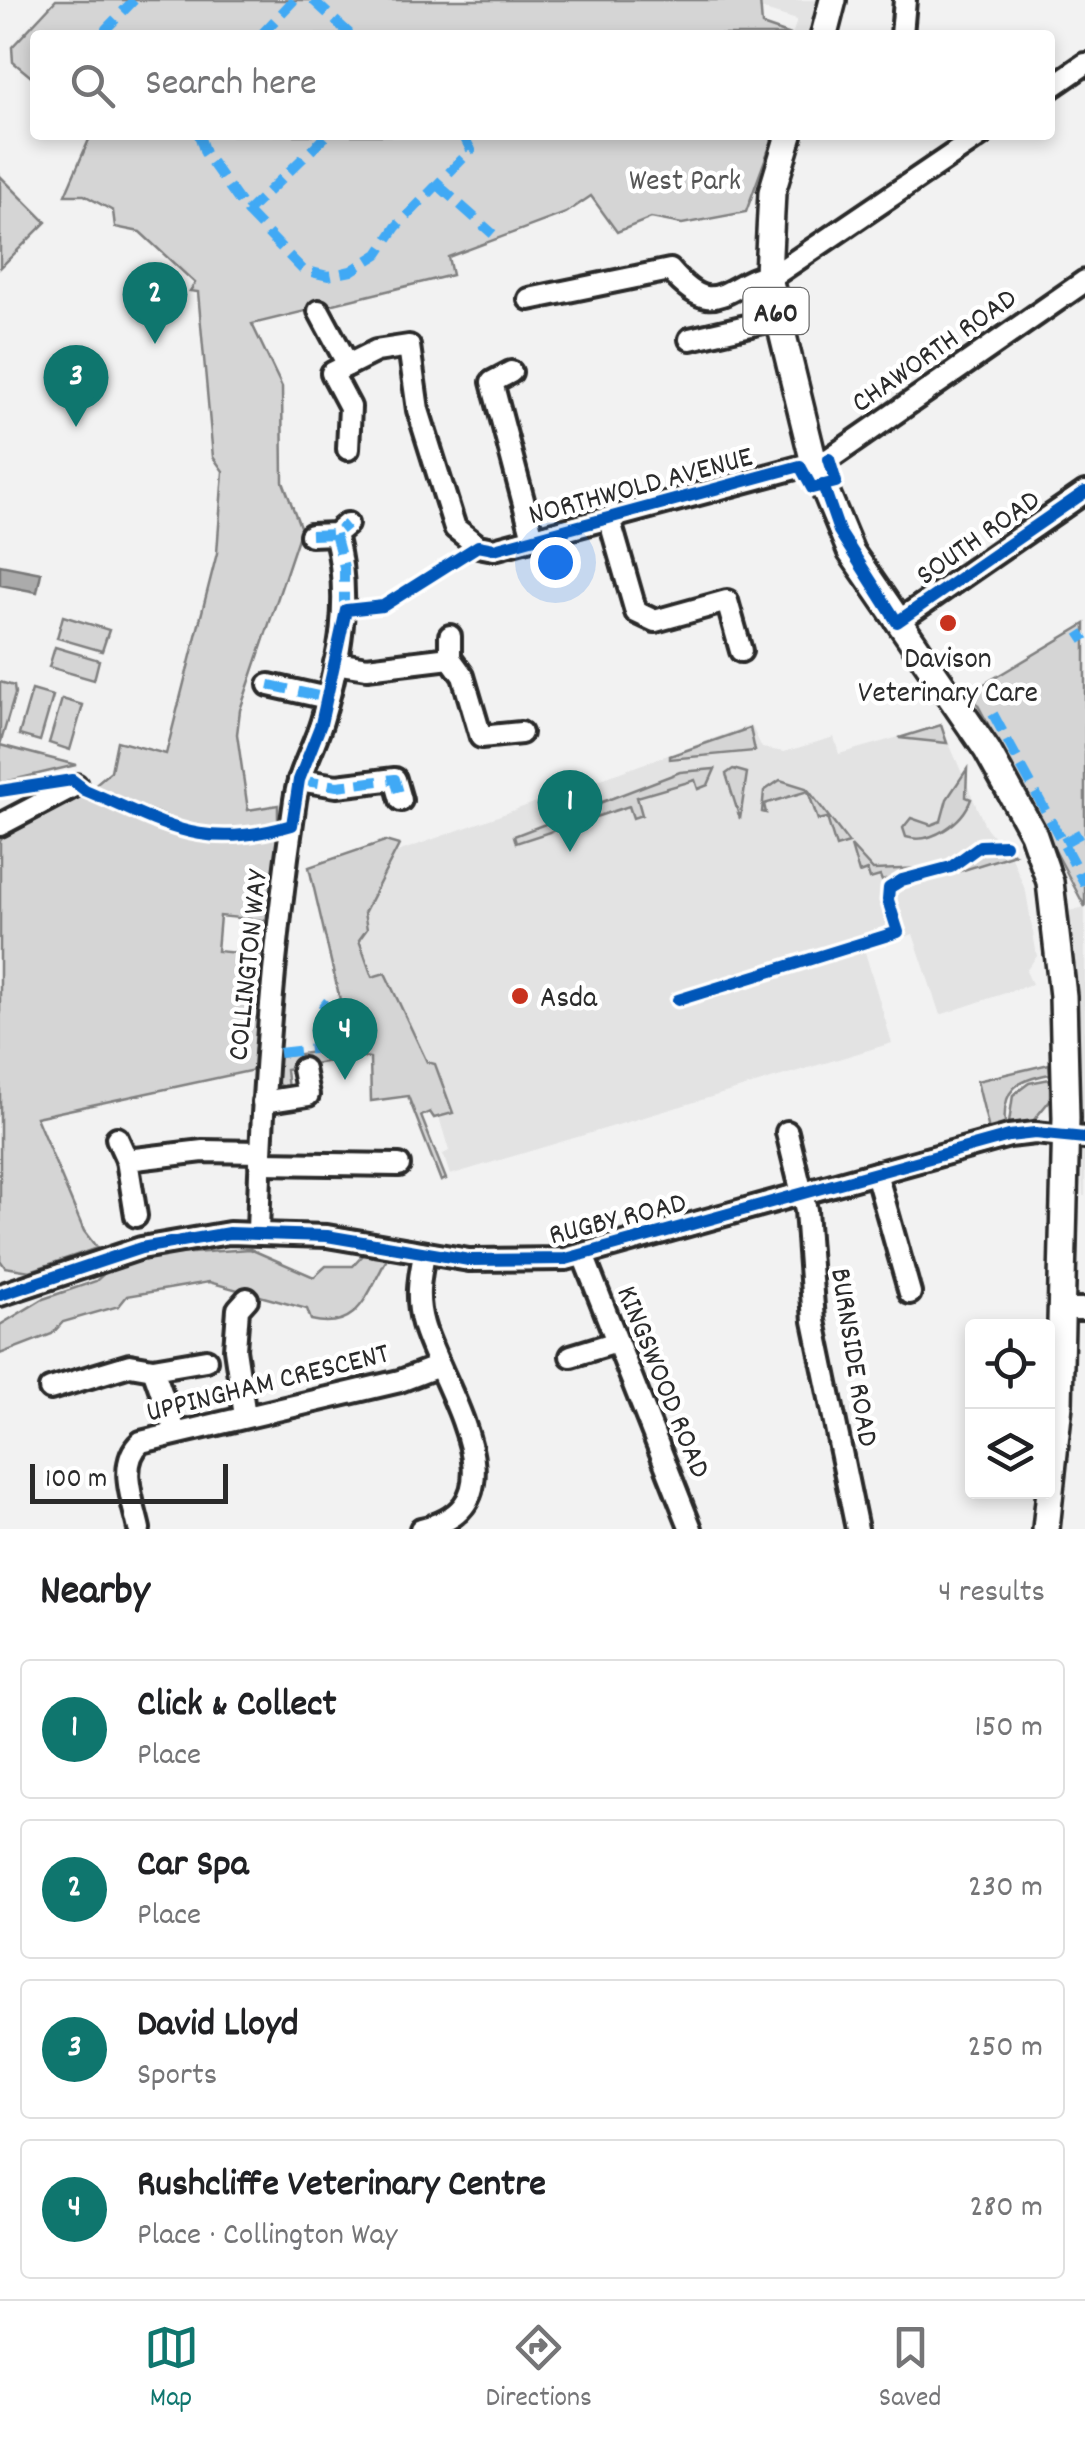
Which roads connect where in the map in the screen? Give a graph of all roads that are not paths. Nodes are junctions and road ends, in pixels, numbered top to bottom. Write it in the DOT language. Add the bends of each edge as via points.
graph roads {
  1 [pos="832,0"];
  2 [pos="904,0"];
  3 [pos="825,30"];
  4 [pos="902,30"];
  5 [pos="1085,64"];
  6 [pos="1055,85"];
  7 [pos="788,140"];
  8 [pos="974,140"];
  9 [pos="768,274"];
  10 [pos="1085,281"];
  11 [pos="529,299"];
  12 [pos="319,311"];
  13 [pos="778,320"];
  14 [pos="690,339"];
  15 [pos="511,372"];
  16 [pos="331,373"];
  17 [pos="348,449"];
  18 [pos="814,463"];
  19 [pos="1085,492"];
  20 [pos="609,518"];
  21 [pos="311,535"];
  22 [pos="533,538"];
  23 [pos="897,622"];
  24 [pos="450,636"];
  25 [pos="741,651"];
  26 [pos="450,658"];
  27 [pos="336,663"];
  28 [pos="270,686"];
  29 [pos="327,698"];
  30 [pos="521,733"];
  31 [pos="299,780"];
  32 [pos="76,785"];
  33 [pos="401,800"];
  34 [pos="0,825"];
  35 [pos="303,1069"];
  36 [pos="263,1102"];
  37 [pos="786,1132"];
  38 [pos="1076,1137"];
  39 [pos="117,1138"];
  40 [pos="260,1158"];
  41 [pos="128,1160"];
  42 [pos="398,1166"];
  43 [pos="876,1173"];
  44 [pos="803,1194"];
  45 [pos="136,1216"];
  46 [pos="258,1232"];
  47 [pos="424,1255"];
  48 [pos="583,1256"];
  49 [pos="1,1293"];
  50 [pos="910,1293"];
  51 [pos="248,1299"];
  52 [pos="1074,1309"];
  53 [pos="617,1342"];
  54 [pos="571,1356"];
  55 [pos="206,1360"];
  56 [pos="439,1366"];
  57 [pos="152,1369"];
  58 [pos="50,1389"];
  59 [pos="246,1416"];
  60 [pos="174,1431"];
  61 [pos="139,1529"];
  62 [pos="420,1529"];
  63 [pos="690,1529"];
  64 [pos="857,1529"];
  65 [pos="1046,1529"];
  1 -- 3 [label="main road"];
  2 -- 4 [label="street"];
  5 -- 6 [label="street"];
  7 -- 9 [label="main road, A60" via="772,192"];
  8 -- 9 [label="street"];
  9 -- 11 [label="street" via="703,299 670,270"];
  9 -- 13 [label="main road, A60"];
  10 -- 18 [label="street, CHAWORTH ROAD"];
  12 -- 16 [label="street"];
  13 -- 14 [label="street"];
  13 -- 18 [label="main road, A60"];
  15 -- 22 [label="street" via="492,382"];
  16 -- 17 [label="street" via="350,407"];
  16 -- 22 [label="street, NORTHWOLD AVENUE" via="408,337 418,410 455,528 494,549"];
  18 -- 20 [label="street, NORTHWOLD AVENUE"];
  18 -- 23 [label="main road, A60" via="840,531"];
  19 -- 23 [label="street, SOUTH ROAD"];
  20 -- 22 [label="street, NORTHWOLD AVENUE"];
  20 -- 25 [label="street" via="636,612 655,622 727,601"];
  21 -- 27 [label="street, COLLINGTON WAY" via="341,529 346,610"];
  23 -- 38 [label="main road, A60" via="999,796 1052,910"];
  24 -- 26 [label="street"];
  26 -- 27 [label="street" via="367,668"];
  26 -- 30 [label="street" via="463,676 481,737"];
  27 -- 29 [label="street, COLLINGTON WAY"];
  28 -- 29 [label="street"];
  29 -- 31 [label="street, COLLINGTON WAY"];
  31 -- 33 [label="street" via="336,786 395,779"];
  31 -- 36 [label="street, COLLINGTON WAY"];
  32 -- 34 [label="street"];
  35 -- 36 [label="street" via="308,1095"];
  36 -- 40 [label="street, COLLINGTON WAY"];
  37 -- 44 [label="street, BURNSIDE ROAD"];
  38 -- 43 [label="street, RUGBY ROAD" via="1009,1136"];
  38 -- 52 [label="main road, A60"];
  39 -- 41 [label="street"];
  40 -- 41 [label="street" via="203,1151"];
  40 -- 42 [label="street"];
  40 -- 46 [label="street, COLLINGTON WAY"];
  41 -- 45 [label="street"];
  43 -- 44 [label="street, RUGBY ROAD"];
  43 -- 50 [label="street"];
  44 -- 48 [label="street, RUGBY ROAD"];
  44 -- 64 [label="street, BURNSIDE ROAD" via="814,1321"];
  46 -- 47 [label="street, RUGBY ROAD" via="327,1236"];
  46 -- 49 [label="street, RUGBY ROAD" via="141,1248"];
  47 -- 48 [label="street, RUGBY ROAD" via="512,1262"];
  47 -- 56 [label="street" via="418,1298"];
  48 -- 53 [label="street, KINGSWOOD ROAD"];
  51 -- 59 [label="street" via="238,1308 234,1349"];
  52 -- 65 [label="main road, A60"];
  53 -- 54 [label="street"];
  53 -- 63 [label="street, KINGSWOOD ROAD"];
  55 -- 57 [label="street"];
  56 -- 59 [label="street, UPPINGHAM CRESCENT"];
  56 -- 62 [label="street" via="476,1471 452,1515"];
  57 -- 58 [label="street" via="130,1365"];
  57 -- 60 [label="street"];
  59 -- 60 [label="street, UPPINGHAM CRESCENT"];
  60 -- 61 [label="street, UPPINGHAM CRESCENT" via="131,1450 128,1477"];
}
